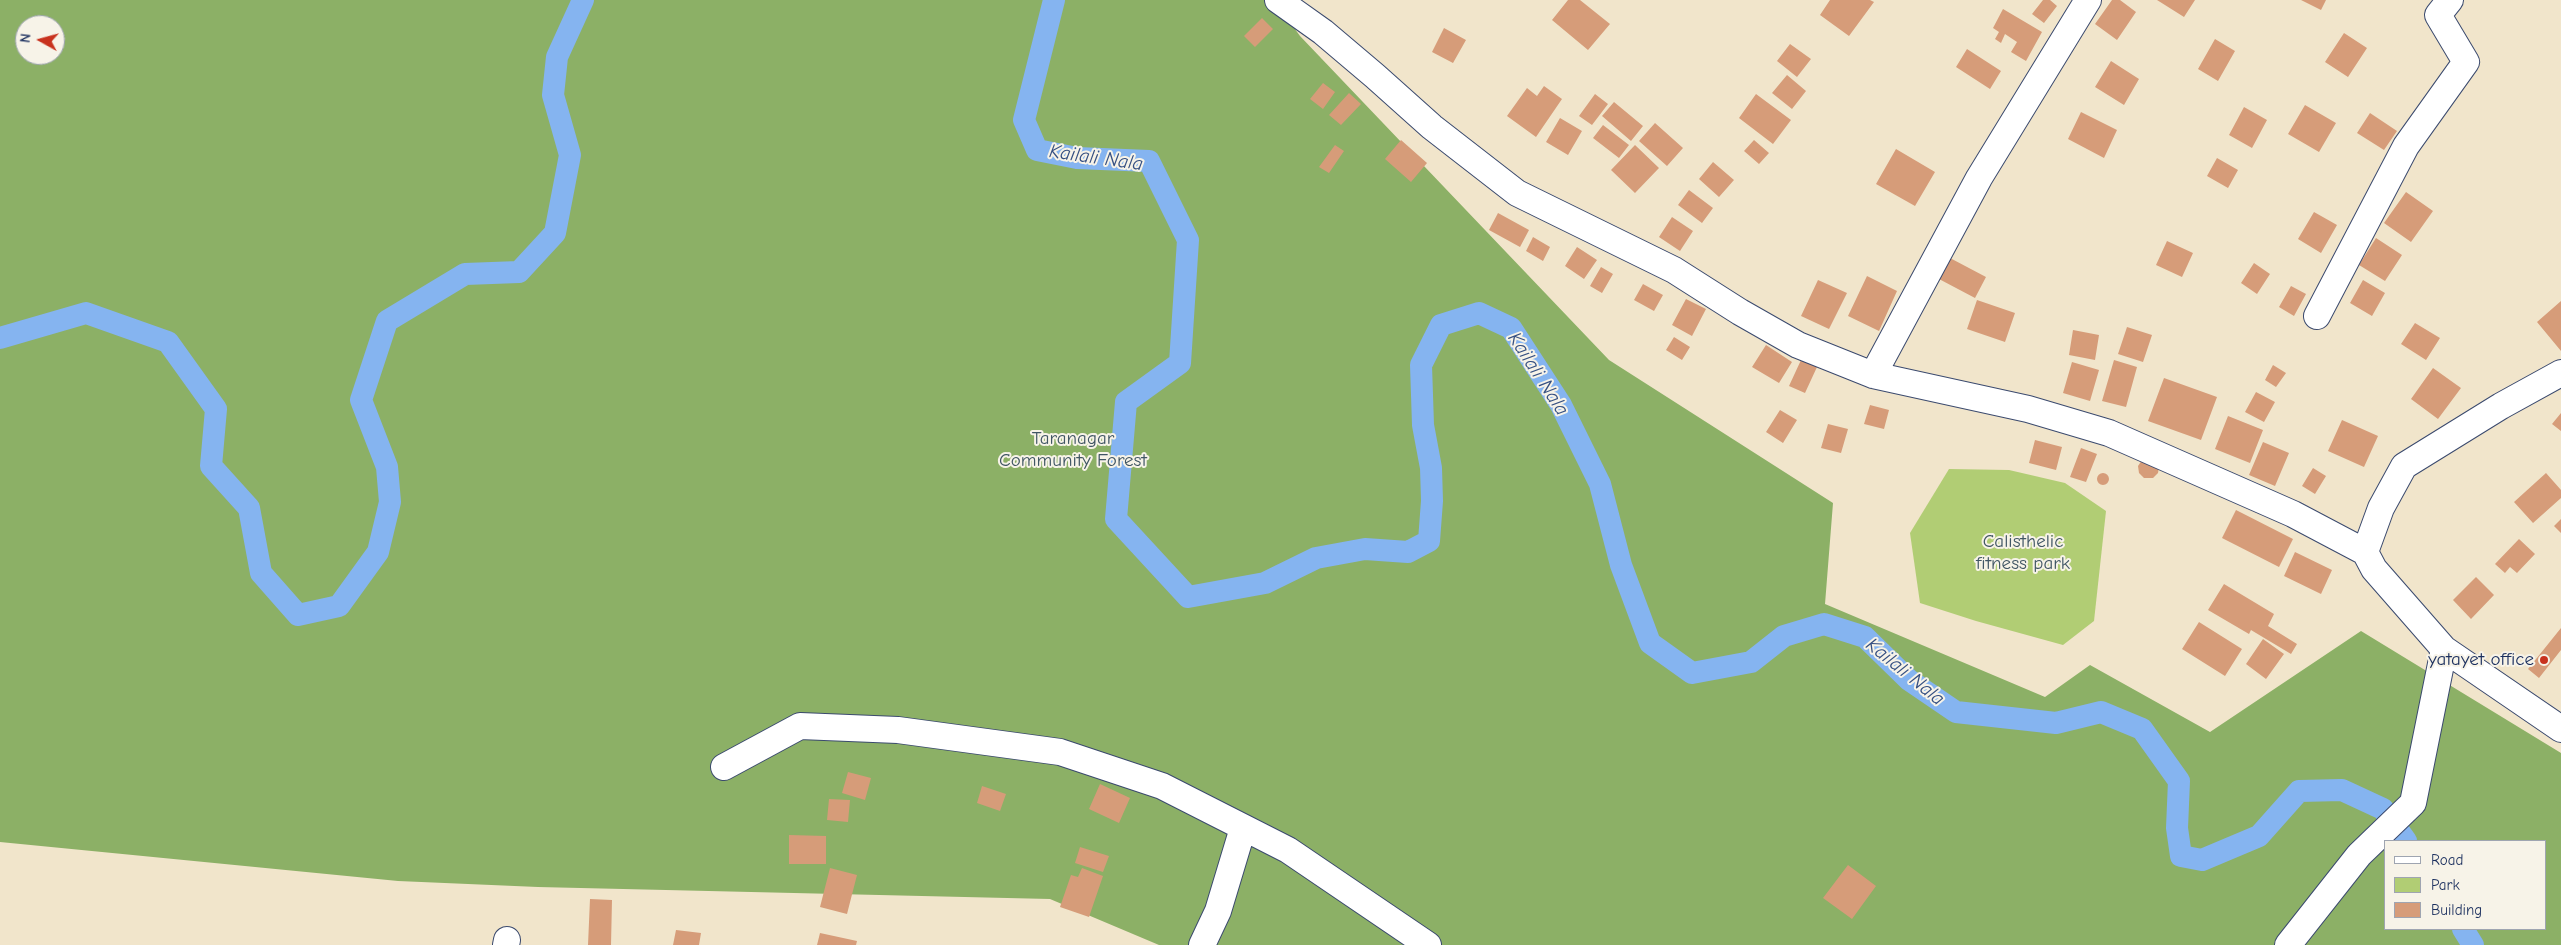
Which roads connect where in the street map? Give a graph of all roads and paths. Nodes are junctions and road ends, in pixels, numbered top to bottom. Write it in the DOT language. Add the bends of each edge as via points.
graph roads {
  1 [pos="1278,0"];
  2 [pos="2088,0"];
  3 [pos="2450,0"];
  4 [pos="2317,316"];
  5 [pos="2561,373"];
  6 [pos="1872,375"];
  7 [pos="2364,552"];
  8 [pos="2444,649"];
  9 [pos="2561,729"];
  10 [pos="724,767"];
  11 [pos="1244,828"];
  12 [pos="1202,945"];
  13 [pos="1428,945"];
  14 [pos="2288,945"];
  1 -- 6 [label="street" via="1323,32 1432,127 1517,193 1674,270 1798,345"];
  2 -- 6 [label="street" via="1979,178"];
  3 -- 4 [label="street" via="2438,15 2466,62 2406,146"];
  5 -- 7 [label="street" via="2404,466 2381,508"];
  6 -- 7 [label="street" via="2028,410 2109,433 2292,514"];
  7 -- 8 [label="street" via="2374,569"];
  8 -- 9 [label="street"];
  8 -- 14 [label="street" via="2413,803 2359,855"];
  10 -- 11 [label="street" via="800,726 898,730 1060,752 1162,786"];
  11 -- 12 [label="street" via="1218,911"];
  11 -- 13 [label="street" via="1288,850"];
}
